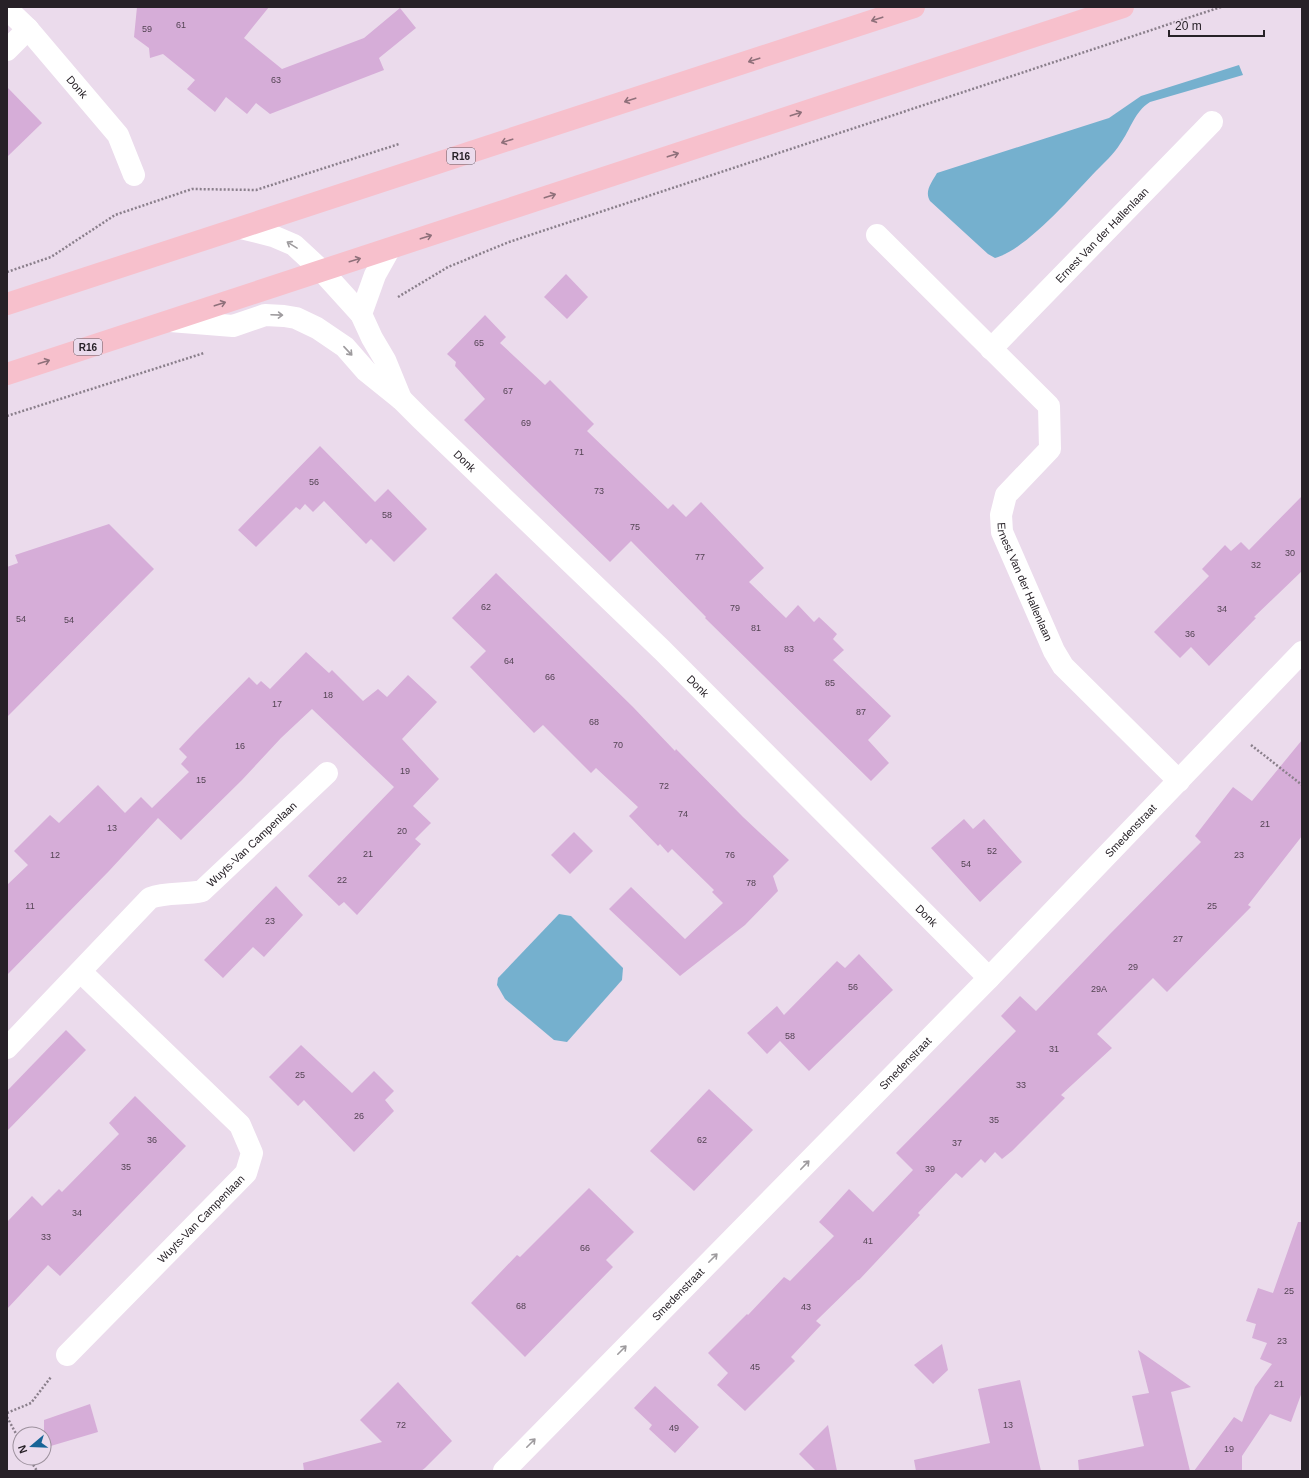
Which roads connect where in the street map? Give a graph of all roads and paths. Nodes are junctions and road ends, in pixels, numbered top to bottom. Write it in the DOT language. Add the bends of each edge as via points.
graph roads {
  1 [pos="914,7"];
  2 [pos="1122,7"];
  3 [pos="1221,7"];
  4 [pos="7,9"];
  5 [pos="28,29"];
  6 [pos="7,50"];
  7 [pos="1212,122"];
  8 [pos="405,142"];
  9 [pos="134,175"];
  10 [pos="241,228"];
  11 [pos="876,235"];
  12 [pos="389,250"];
  13 [pos="322,271"];
  14 [pos="7,272"];
  15 [pos="7,304"];
  16 [pos="361,314"];
  17 [pos="170,321"];
  18 [pos="991,349"];
  19 [pos="211,351"];
  20 [pos="7,374"];
  21 [pos="402,400"];
  22 [pos="7,416"];
  23 [pos="1302,652"];
  24 [pos="1230,728"];
  25 [pos="327,773"];
  26 [pos="1179,781"];
  27 [pos="1302,785"];
  28 [pos="81,972"];
  29 [pos="989,978"];
  30 [pos="7,1048"];
  31 [pos="67,1356"];
  32 [pos="7,1413"];
  33 [pos="7,1417"];
  34 [pos="12,1426"];
  35 [pos="504,1471"];
  1 -- 10 [label="highway, R16, one-way"];
  12 -- 2 [label="highway, R16, one-way"];
  3 -- 16 [label="path" via="509,242 448,267 394,299"];
  4 -- 5 [label="street, Donk"];
  5 -- 6 [label="street"];
  5 -- 9 [label="street, Donk" via="118,134"];
  7 -- 18 [label="street, Ernest Van der Hallenlaan"];
  8 -- 14 [label="path" via="256,190 192,189 115,215 51,257"];
  13 -- 10 [label="street, Donk, one-way" via="294,245 273,236"];
  10 -- 15 [label="highway, R16"];
  11 -- 18 [label="street, Ernest Van der Hallenlaan"];
  13 -- 12 [label="highway, R16, one-way"];
  12 -- 16 [label="street" via="375,275"];
  13 -- 16 [label="street, Donk"];
  17 -- 13 [label="highway, R16, one-way"];
  16 -- 21 [label="street, Donk"];
  20 -- 17 [label="highway, R16, one-way"];
  17 -- 21 [label="street, Donk, one-way" via="233,326 265,315 296,318 317,328 345,347 366,371"];
  18 -- 26 [label="street, Ernest Van der Hallenlaan" via="1049,406 1050,449 1006,495 1001,515 1002,532 1032,602 1063,666"];
  19 -- 22 [label="path"];
  21 -- 29 [label="street, Donk" via="662,650"];
  23 -- 24 [label="street, Smedenstraat"];
  24 -- 26 [label="street, Smedenstraat"];
  24 -- 27 [label="path"];
  25 -- 28 [label="street, Wuyts-Van Campenlaan" via="202,892 150,898"];
  26 -- 29 [label="street, Smedenstraat"];
  28 -- 30 [label="street, Wuyts-Van Campenlaan"];
  28 -- 31 [label="street, Wuyts-Van Campenlaan" via="240,1125 252,1153 246,1173"];
  35 -- 29 [label="street, Smedenstraat, one-way"];
  31 -- 32 [label="path" via="31,1402"];
  33 -- 34 [label="path"];
}
